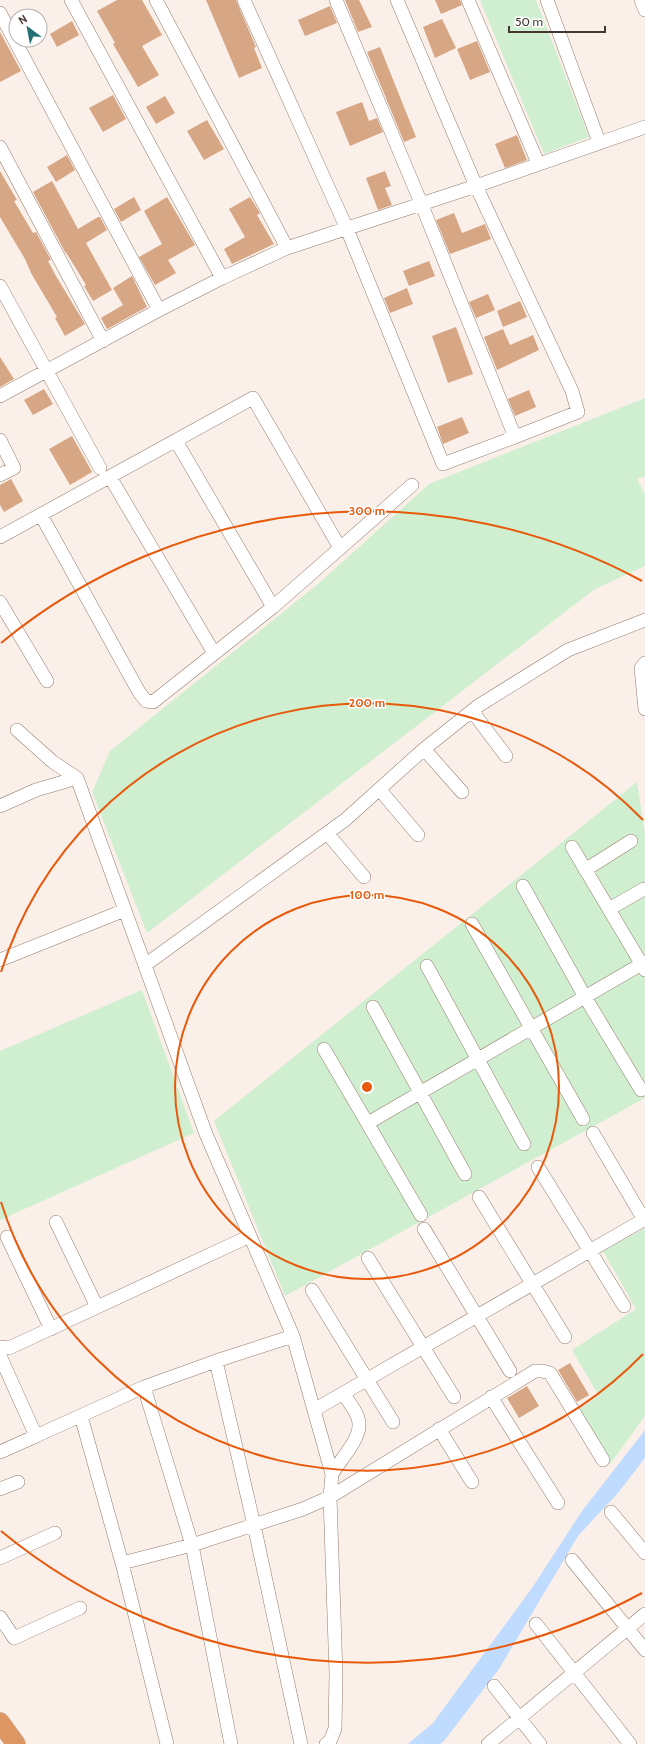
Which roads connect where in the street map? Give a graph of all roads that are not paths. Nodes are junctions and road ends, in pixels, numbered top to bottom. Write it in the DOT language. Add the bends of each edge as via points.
graph roads {
  1 [pos="71,0"];
  2 [pos="156,0"];
  3 [pos="244,0"];
  4 [pos="336,0"];
  5 [pos="397,0"];
  6 [pos="468,0"];
  7 [pos="547,0"];
  8 [pos="641,0"];
  9 [pos="645,10"];
  10 [pos="0,13"];
  11 [pos="645,127"];
  12 [pos="599,142"];
  13 [pos="0,148"];
  14 [pos="538,163"];
  15 [pos="476,186"];
  16 [pos="421,203"];
  17 [pos="347,229"];
  18 [pos="287,248"];
  19 [pos="222,278"];
  20 [pos="0,286"];
  21 [pos="159,310"];
  22 [pos="103,341"];
  23 [pos="46,371"];
  24 [pos="0,396"];
  25 [pos="515,437"];
  26 [pos="0,440"];
  27 [pos="176,440"];
  28 [pos="100,468"];
  29 [pos="0,475"];
  30 [pos="110,477"];
  31 [pos="412,485"];
  32 [pos="41,515"];
  33 [pos="0,537"];
  34 [pos="340,548"];
  35 [pos="0,602"];
  36 [pos="273,607"];
  37 [pos="645,620"];
  38 [pos="214,653"];
  39 [pos="645,663"];
  40 [pos="47,681"];
  41 [pos="645,709"];
  42 [pos="472,711"];
  43 [pos="17,730"];
  44 [pos="424,749"];
  45 [pos="506,756"];
  46 [pos="77,778"];
  47 [pos="380,790"];
  48 [pos="462,792"];
  49 [pos="0,806"];
  50 [pos="327,834"];
  51 [pos="418,835"];
  52 [pos="631,841"];
  53 [pos="572,846"];
  54 [pos="585,870"];
  55 [pos="364,877"];
  56 [pos="523,886"];
  57 [pos="644,889"];
  58 [pos="608,909"];
  59 [pos="125,910"];
  60 [pos="472,924"];
  61 [pos="0,960"];
  62 [pos="145,965"];
  63 [pos="644,965"];
  64 [pos="427,966"];
  65 [pos="585,997"];
  66 [pos="373,1007"];
  67 [pos="532,1028"];
  68 [pos="324,1049"];
  69 [pos="478,1060"];
  70 [pos="641,1090"];
  71 [pos="420,1092"];
  72 [pos="583,1118"];
  73 [pos="368,1123"];
  74 [pos="593,1133"];
  75 [pos="524,1144"];
  76 [pos="538,1167"];
  77 [pos="465,1174"];
  78 [pos="479,1197"];
  79 [pos="421,1215"];
  80 [pos="644,1220"];
  81 [pos="56,1222"];
  82 [pos="424,1229"];
  83 [pos="250,1236"];
  84 [pos="7,1237"];
  85 [pos="590,1251"];
  86 [pos="368,1258"];
  87 [pos="533,1284"];
  88 [pos="312,1290"];
  89 [pos="624,1306"];
  90 [pos="97,1307"];
  91 [pos="477,1317"];
  92 [pos="51,1328"];
  93 [pos="293,1336"];
  94 [pos="565,1337"];
  95 [pos="0,1347"];
  96 [pos="423,1347"];
  97 [pos="0,1356"];
  98 [pos="216,1361"];
  99 [pos="510,1371"];
  100 [pos="367,1380"];
  101 [pos="144,1387"];
  102 [pos="343,1394"];
  103 [pos="454,1397"];
  104 [pos="491,1397"];
  105 [pos="314,1410"];
  106 [pos="81,1416"];
  107 [pos="393,1422"];
  108 [pos="439,1429"];
  109 [pos="36,1436"];
  110 [pos="0,1452"];
  111 [pos="604,1460"];
  112 [pos="332,1474"];
  113 [pos="18,1482"];
  114 [pos="472,1482"];
  115 [pos="0,1490"];
  116 [pos="330,1497"];
  117 [pos="558,1503"];
  118 [pos="611,1512"];
  119 [pos="254,1524"];
  120 [pos="55,1533"];
  121 [pos="192,1545"];
  122 [pos="645,1553"];
  123 [pos="0,1558"];
  124 [pos="572,1560"];
  125 [pos="122,1563"];
  126 [pos="80,1608"];
  127 [pos="645,1614"];
  128 [pos="0,1617"];
  129 [pos="536,1624"];
  130 [pos="626,1629"];
  131 [pos="645,1650"];
  132 [pos="574,1672"];
  133 [pos="494,1686"];
  134 [pos="519,1717"];
  135 [pos="0,1722"];
  136 [pos="16,1744"];
  137 [pos="167,1744"];
  138 [pos="231,1744"];
  139 [pos="301,1744"];
  140 [pos="326,1744"];
  141 [pos="488,1744"];
  142 [pos="540,1744"];
  143 [pos="630,1744"];
  1 -- 19 [label="street"];
  2 -- 18 [label="street"];
  3 -- 17 [label="street"];
  4 -- 16 [label="street"];
  5 -- 15 [label="street"];
  6 -- 14 [label="street"];
  7 -- 12 [label="street"];
  8 -- 9 [label="street"];
  10 -- 21 [label="street"];
  11 -- 12 [label="street"];
  12 -- 14 [label="street"];
  13 -- 22 [label="street"];
  14 -- 15 [label="street"];
  15 -- 16 [label="street"];
  15 -- 25 [label="street" via="572,391 578,412"];
  16 -- 17 [label="street"];
  16 -- 25 [label="street"];
  17 -- 18 [label="street"];
  17 -- 25 [label="street" via="443,464"];
  18 -- 19 [label="street"];
  19 -- 21 [label="street"];
  20 -- 23 [label="street"];
  21 -- 22 [label="street"];
  22 -- 23 [label="street"];
  23 -- 24 [label="street"];
  23 -- 28 [label="street"];
  26 -- 29 [label="street" via="14,468"];
  27 -- 30 [label="street"];
  27 -- 34 [label="street" via="253,398"];
  27 -- 36 [label="street"];
  30 -- 32 [label="street"];
  30 -- 38 [label="street"];
  31 -- 34 [label="street"];
  32 -- 33 [label="street"];
  32 -- 38 [label="street" via="146,701 153,702"];
  34 -- 36 [label="street"];
  35 -- 40 [label="street"];
  36 -- 38 [label="street"];
  37 -- 42 [label="street" via="568,650"];
  39 -- 41 [label="street" via="641,668"];
  42 -- 44 [label="street"];
  42 -- 45 [label="street"];
  43 -- 46 [label="street" via="53,762"];
  44 -- 47 [label="street"];
  44 -- 48 [label="street"];
  46 -- 49 [label="street" via="36,790"];
  46 -- 59 [label="street"];
  47 -- 50 [label="street"];
  47 -- 51 [label="street"];
  50 -- 55 [label="street"];
  50 -- 62 [label="street"];
  52 -- 54 [label="street"];
  53 -- 54 [label="street"];
  54 -- 58 [label="street"];
  56 -- 65 [label="street"];
  57 -- 58 [label="street"];
  58 -- 63 [label="street"];
  59 -- 61 [label="street"];
  59 -- 62 [label="street"];
  60 -- 67 [label="street"];
  62 -- 83 [label="street" via="206,1134"];
  63 -- 65 [label="street"];
  64 -- 69 [label="street"];
  65 -- 67 [label="street"];
  65 -- 70 [label="street"];
  66 -- 71 [label="street"];
  67 -- 69 [label="street"];
  67 -- 72 [label="street"];
  68 -- 73 [label="street"];
  69 -- 71 [label="street"];
  69 -- 75 [label="street"];
  71 -- 73 [label="street"];
  71 -- 77 [label="street"];
  73 -- 79 [label="street"];
  74 -- 80 [label="street"];
  76 -- 85 [label="street"];
  78 -- 87 [label="street"];
  80 -- 85 [label="street"];
  81 -- 90 [label="street"];
  82 -- 91 [label="street"];
  83 -- 90 [label="street"];
  83 -- 93 [label="street"];
  84 -- 92 [label="street"];
  85 -- 87 [label="street"];
  85 -- 89 [label="street"];
  86 -- 96 [label="street"];
  87 -- 91 [label="street"];
  87 -- 94 [label="street"];
  88 -- 100 [label="street"];
  90 -- 92 [label="street"];
  91 -- 96 [label="street"];
  91 -- 99 [label="street"];
  92 -- 95 [label="street" via="9,1348"];
  93 -- 98 [label="street"];
  93 -- 105 [label="street"];
  96 -- 100 [label="street"];
  96 -- 103 [label="street"];
  97 -- 109 [label="street"];
  98 -- 101 [label="street"];
  98 -- 119 [label="street"];
  100 -- 102 [label="street"];
  100 -- 107 [label="street"];
  101 -- 106 [label="street"];
  101 -- 121 [label="street"];
  102 -- 105 [label="street"];
  102 -- 112 [label="street" via="360,1423 357,1438"];
  104 -- 108 [label="street"];
  104 -- 111 [label="street" via="535,1371 550,1373"];
  104 -- 117 [label="street"];
  105 -- 112 [label="street"];
  106 -- 109 [label="street"];
  106 -- 125 [label="street"];
  108 -- 114 [label="street"];
  108 -- 116 [label="street"];
  109 -- 110 [label="street"];
  112 -- 116 [label="street"];
  113 -- 115 [label="street"];
  116 -- 119 [label="street"];
  116 -- 140 [label="street" via="336,1674 335,1729"];
  118 -- 122 [label="street"];
  119 -- 121 [label="street"];
  119 -- 139 [label="street"];
  120 -- 123 [label="street"];
  121 -- 125 [label="street"];
  121 -- 138 [label="street"];
  124 -- 130 [label="street"];
  125 -- 137 [label="street"];
  126 -- 128 [label="street" via="14,1638"];
  127 -- 130 [label="street"];
  129 -- 132 [label="street"];
  130 -- 131 [label="street"];
  130 -- 132 [label="street"];
  132 -- 134 [label="street"];
  132 -- 143 [label="street"];
  133 -- 134 [label="street"];
  134 -- 141 [label="street"];
  134 -- 142 [label="street"];
  135 -- 136 [label="highway"];
}
